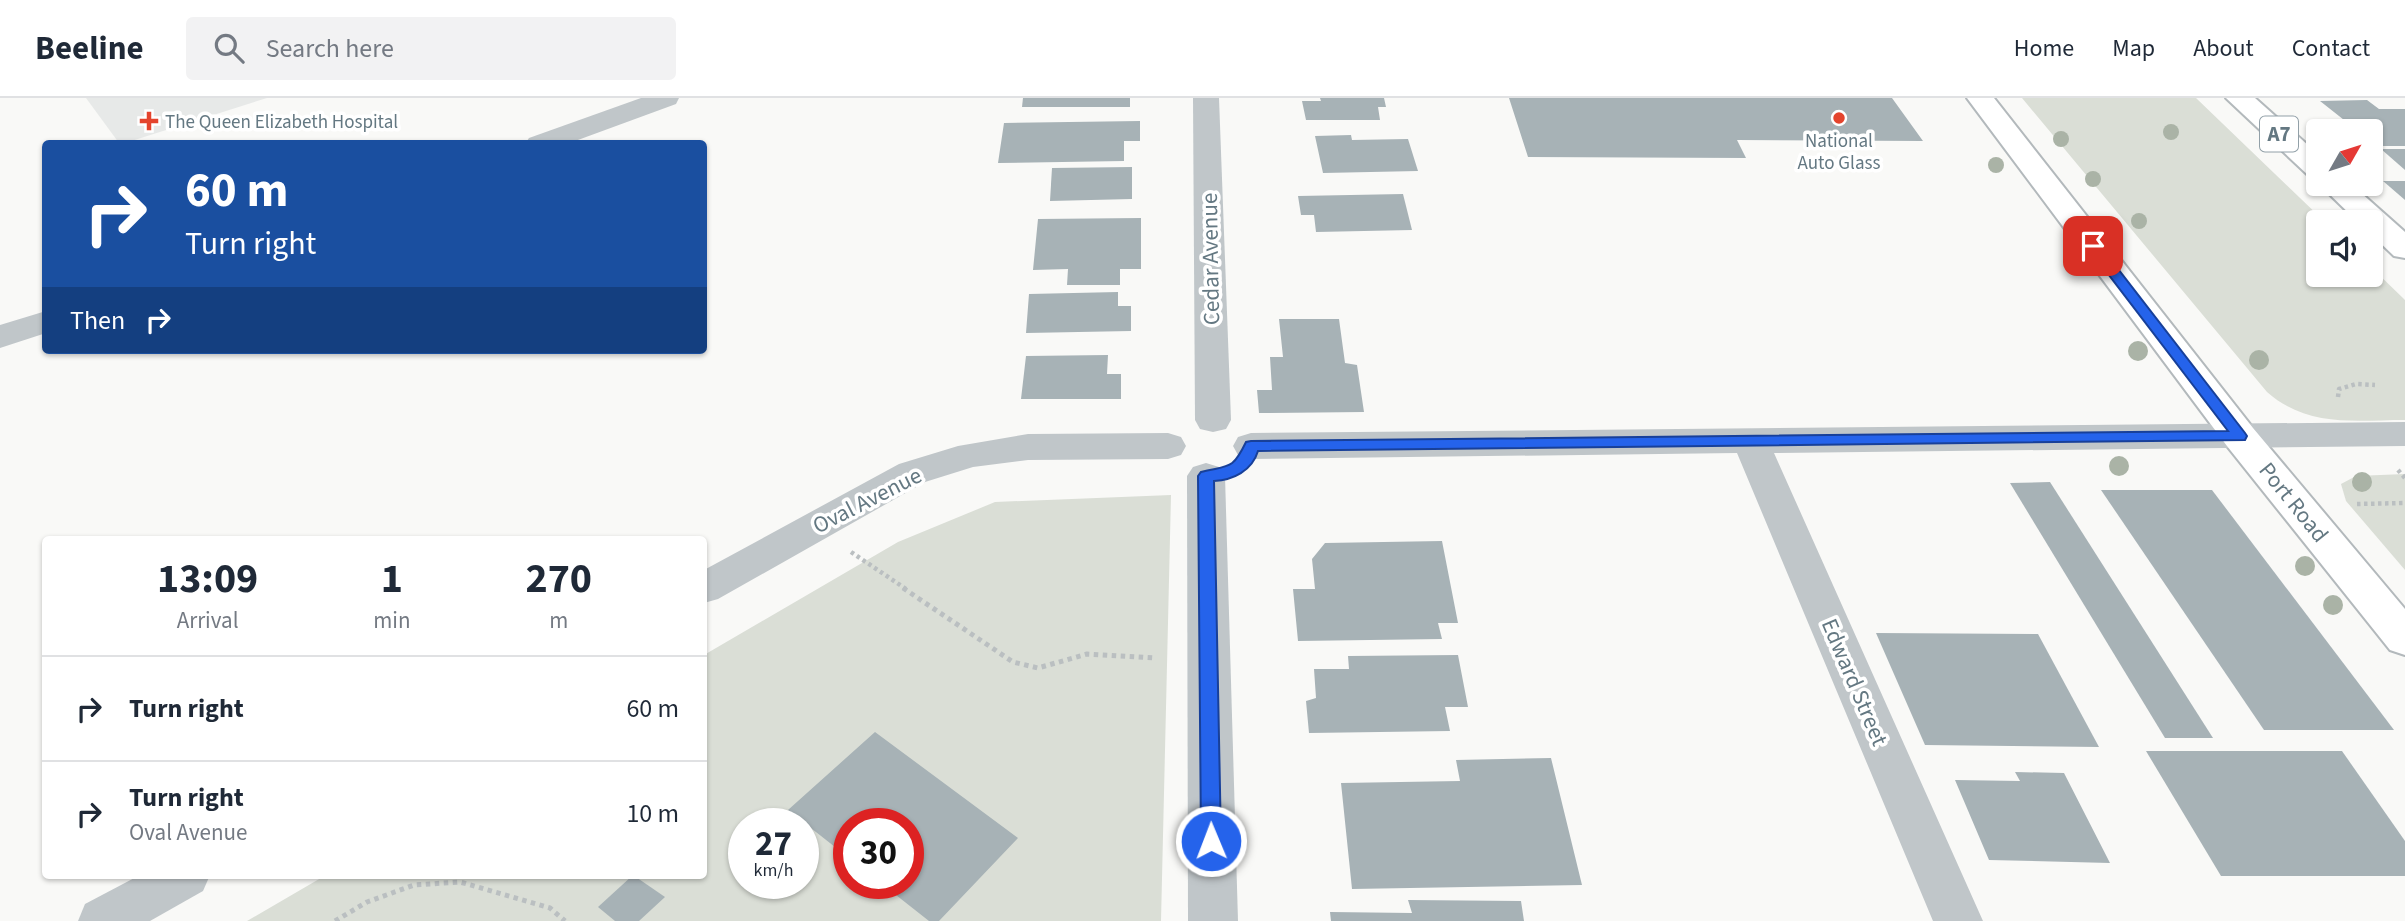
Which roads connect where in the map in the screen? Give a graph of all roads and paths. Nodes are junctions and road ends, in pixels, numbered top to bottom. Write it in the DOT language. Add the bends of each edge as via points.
graph roads {
  1 [pos="666,98"];
  2 [pos="1206,98"];
  3 [pos="1980,98"];
  4 [pos="2239,98"];
  5 [pos="550,140"];
  6 [pos="2306,158"];
  7 [pos="2347,196"];
  8 [pos="2405,248"];
  9 [pos="42,322"];
  10 [pos="0,338"];
  11 [pos="1213,420"];
  12 [pos="2405,434"];
  13 [pos="2240,436"];
  14 [pos="1751,442"];
  15 [pos="1168,446"];
  16 [pos="1251,446"];
  17 [pos="1206,476"];
  18 [pos="2405,503"];
  19 [pos="2357,504"];
  20 [pos="851,552"];
  21 [pos="707,586"];
  22 [pos="2405,638"];
  23 [pos="1156,658"];
  24 [pos="179,879"];
  25 [pos="103,921"];
  26 [pos="335,921"];
  27 [pos="565,921"];
  28 [pos="1213,921"];
  29 [pos="1958,921"];
  1 -- 5 [label="street"];
  2 -- 11 [label="street, Cedar Avenue"];
  3 -- 13 [label="highway, Port Road"];
  4 -- 6 [label="highway, A7"];
  7 -- 8 [label="highway"];
  9 -- 10 [label="street"];
  11 -- 15 [label="street" via="1193,422 1175,432"];
  11 -- 16 [label="street" via="1242,431"];
  12 -- 13 [label="street"];
  13 -- 14 [label="street"];
  13 -- 22 [label="highway, Port Road"];
  14 -- 16 [label="street"];
  14 -- 29 [label="street, Edward Street"];
  15 -- 17 [label="street" via="1178,467"];
  15 -- 21 [label="street, Oval Avenue" via="1028,447 971,455 912,472"];
  16 -- 17 [label="street" via="1239,468"];
  17 -- 28 [label="street"];
  18 -- 19 [label="path"];
  20 -- 23 [label="path" via="1013,663 1038,668 1087,654"];
  24 -- 25 [label="street"];
  26 -- 27 [label="path" via="368,902 414,885 460,883 550,908"];
}
